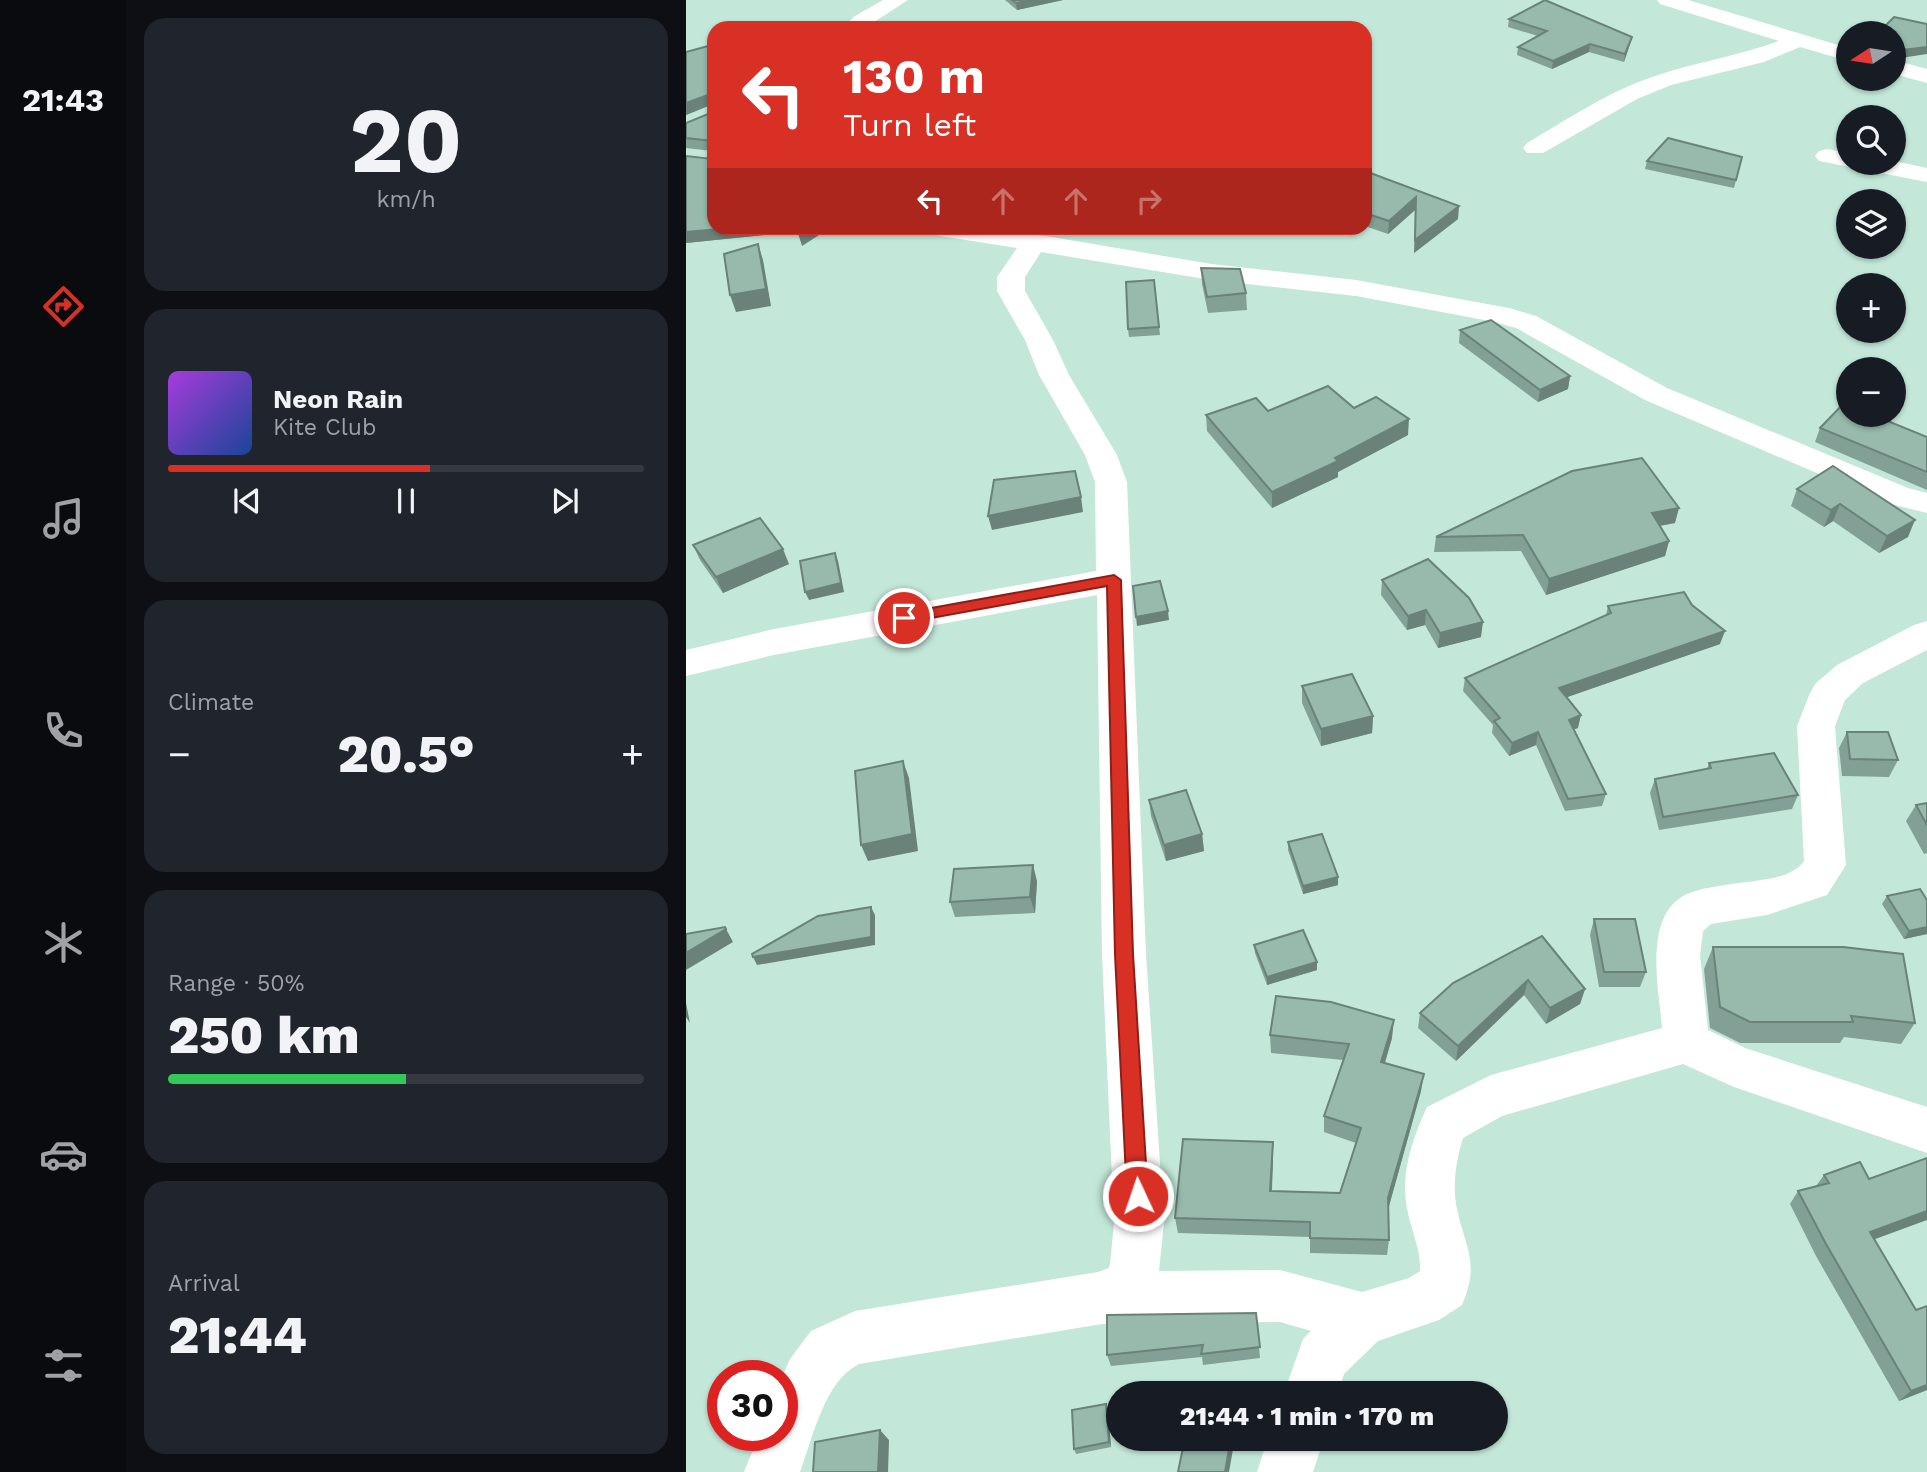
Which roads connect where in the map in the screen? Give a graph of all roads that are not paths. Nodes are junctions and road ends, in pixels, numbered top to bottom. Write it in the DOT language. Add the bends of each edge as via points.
graph roads {
  1 [pos="898,0"];
  2 [pos="1667,0"];
  3 [pos="861,21"];
  4 [pos="1799,40"];
  5 [pos="1836,51"];
  6 [pos="1906,70"];
  7 [pos="1927,76"];
  8 [pos="1535,148"];
  9 [pos="1906,171"];
  10 [pos="1927,175"];
  11 [pos="987,235"];
  12 [pos="1034,242"];
  13 [pos="1927,503"];
  14 [pos="1114,580"];
  15 [pos="1927,634"];
  16 [pos="686,663"];
  17 [pos="1686,1042"];
  18 [pos="1927,1130"];
  19 [pos="1102,1298"];
  20 [pos="1362,1319"];
  21 [pos="1315,1381"];
  22 [pos="1292,1451"];
  23 [pos="772,1472"];
  24 [pos="1285,1472"];
  1 -- 3 [label="street"];
  2 -- 4 [label="street"];
  4 -- 5 [label="street"];
  4 -- 8 [label="street" via="1756,57 1663,80 1629,94"];
  6 -- 7 [label="street"];
  9 -- 10 [label="street"];
  11 -- 12 [label="street"];
  12 -- 13 [label="street" via="1211,272 1356,288 1499,314 1526,322 1656,394 1898,496"];
  12 -- 14 [label="street" via="1011,277 1011,291 1111,482"];
  14 -- 16 [label="street" via="774,642"];
  14 -- 19 [label="street" via="1124,954 1139,1223 1136,1264 1127,1286"];
  15 -- 17 [label="street" via="1850,674 1829,693 1816,726 1825,865 1812,883 1767,897 1700,908 1683,922 1678,956"];
  17 -- 18 [label="street" via="1734,1066"];
  17 -- 20 [label="street" via="1491,1097 1444,1123 1431,1159 1430,1199 1446,1247 1444,1287 1420,1301"];
  19 -- 20 [label="street" via="1280,1296"];
  19 -- 23 [label="street" via="855,1338 830,1349 808,1378"];
  20 -- 21 [label="street" via="1322,1358"];
  22 -- 24 [label="street"];
}
